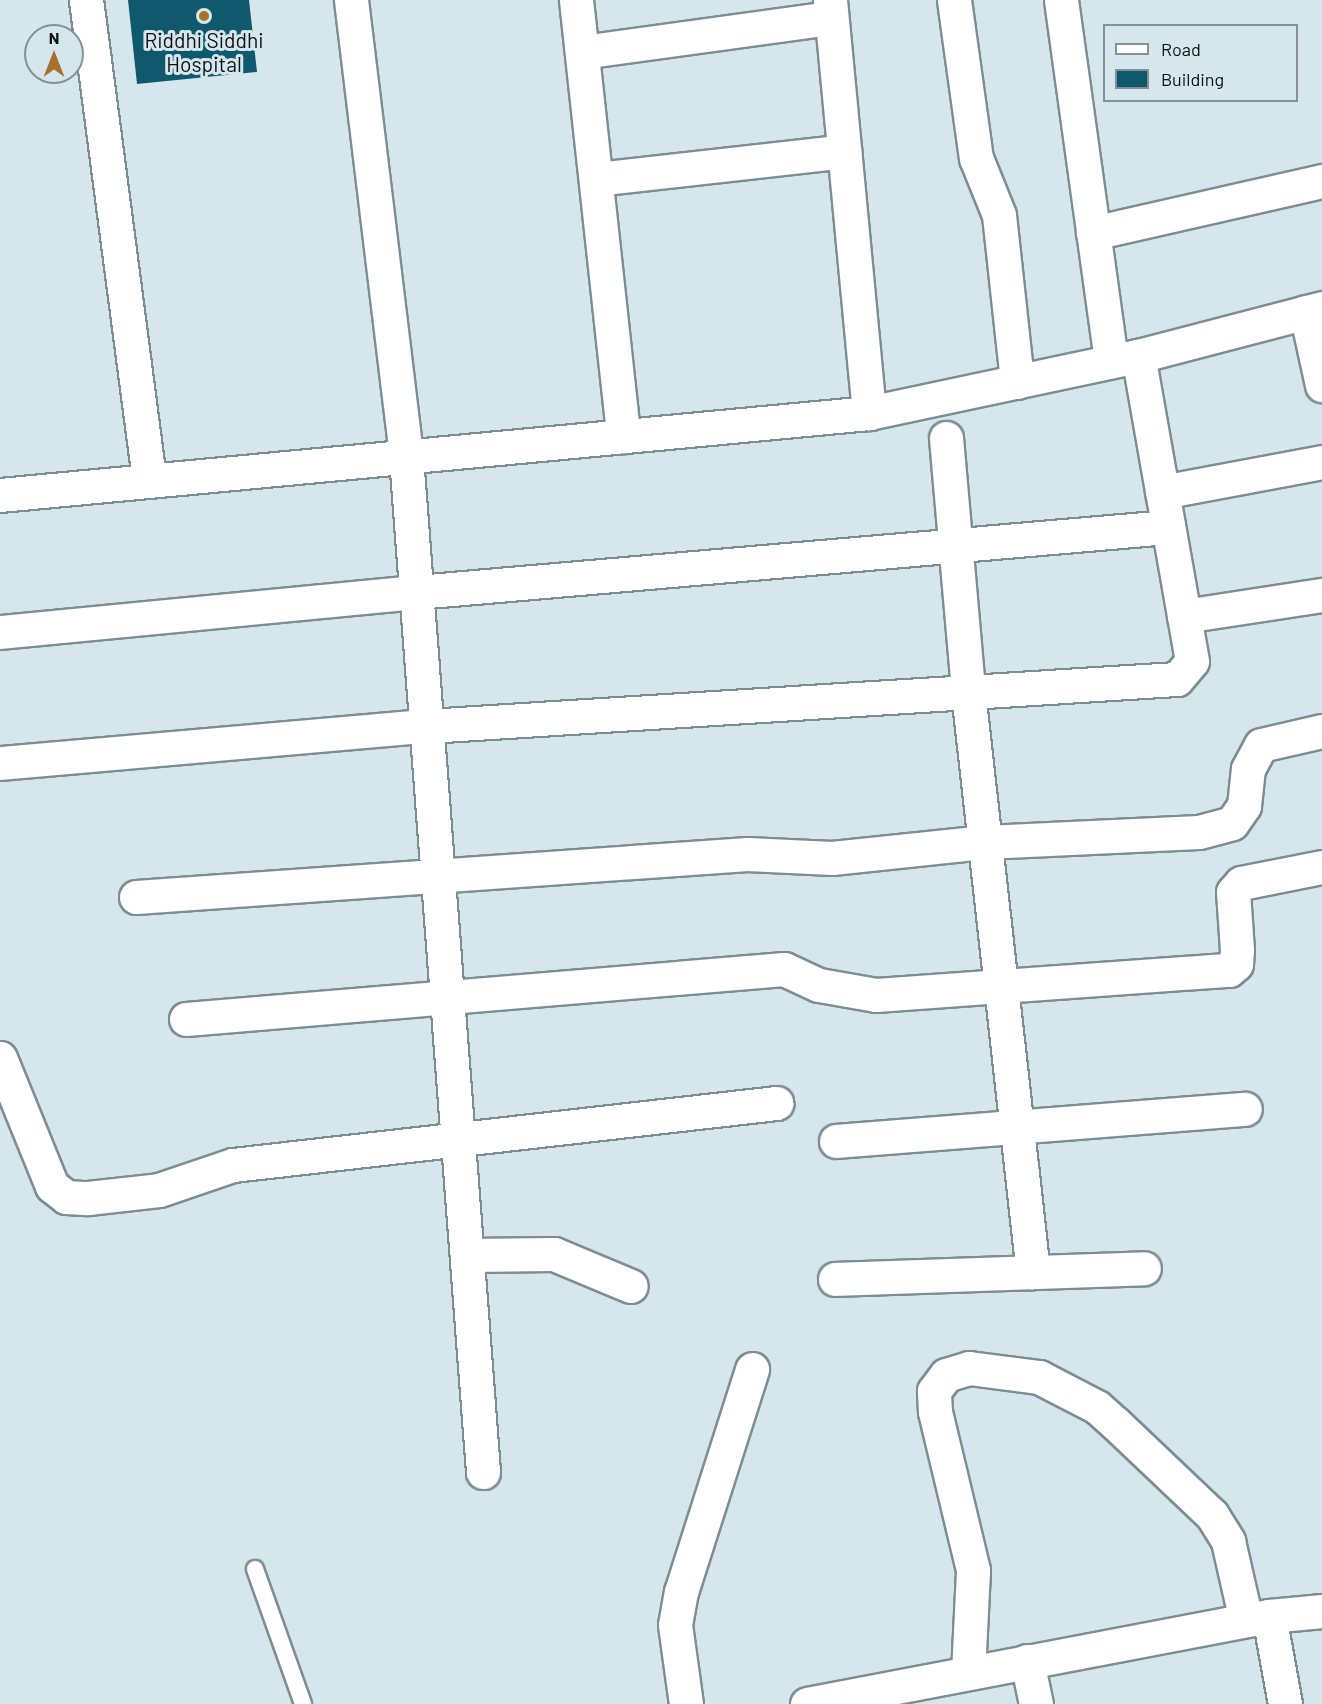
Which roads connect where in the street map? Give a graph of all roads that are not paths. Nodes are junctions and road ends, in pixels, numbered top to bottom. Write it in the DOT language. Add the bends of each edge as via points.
graph roads {
  1 [pos="86,0"];
  2 [pos="351,0"];
  3 [pos="576,0"];
  4 [pos="954,0"];
  5 [pos="1061,0"];
  6 [pos="830,9"];
  7 [pos="582,52"];
  8 [pos="844,151"];
  9 [pos="596,179"];
  10 [pos="1322,181"];
  11 [pos="1093,233"];
  12 [pos="1314,310"];
  13 [pos="1125,359"];
  14 [pos="1017,382"];
  15 [pos="1322,385"];
  16 [pos="869,413"];
  17 [pos="624,436"];
  18 [pos="946,438"];
  19 [pos="406,457"];
  20 [pos="1322,462"];
  21 [pos="149,481"];
  22 [pos="1162,492"];
  23 [pos="0,495"];
  24 [pos="1168,527"];
  25 [pos="956,547"];
  26 [pos="417,592"];
  27 [pos="1322,595"];
  28 [pos="1184,616"];
  29 [pos="0,632"];
  30 [pos="968,692"];
  31 [pos="427,726"];
  32 [pos="1322,731"];
  33 [pos="0,763"];
  34 [pos="985,842"];
  35 [pos="1322,867"];
  36 [pos="438,873"];
  37 [pos="136,897"];
  38 [pos="1001,987"];
  39 [pos="447,995"];
  40 [pos="186,1019"];
  41 [pos="0,1058"];
  42 [pos="776,1104"];
  43 [pos="1245,1109"];
  44 [pos="1017,1129"];
  45 [pos="458,1141"];
  46 [pos="836,1141"];
  47 [pos="467,1256"];
  48 [pos="1144,1268"];
  49 [pos="1033,1272"];
  50 [pos="835,1279"];
  51 [pos="631,1286"];
  52 [pos="752,1369"];
  53 [pos="483,1472"];
  54 [pos="255,1569"];
  55 [pos="1322,1611"];
  56 [pos="1258,1618"];
  57 [pos="1027,1661"];
  58 [pos="968,1672"];
  59 [pos="303,1704"];
  60 [pos="686,1704"];
  61 [pos="807,1704"];
  62 [pos="1036,1704"];
  63 [pos="1285,1704"];
  1 -- 21 [label="street"];
  2 -- 19 [label="street"];
  3 -- 7 [label="street"];
  4 -- 14 [label="street" via="976,158 999,215"];
  5 -- 11 [label="street"];
  6 -- 7 [label="street"];
  6 -- 8 [label="street"];
  7 -- 9 [label="street"];
  8 -- 9 [label="street"];
  8 -- 16 [label="street"];
  9 -- 17 [label="street"];
  10 -- 11 [label="street"];
  11 -- 13 [label="street"];
  12 -- 13 [label="street"];
  12 -- 15 [label="street"];
  13 -- 14 [label="street"];
  13 -- 22 [label="street"];
  14 -- 16 [label="street"];
  16 -- 17 [label="street"];
  17 -- 19 [label="street"];
  18 -- 25 [label="street"];
  19 -- 21 [label="street"];
  19 -- 26 [label="street"];
  20 -- 22 [label="street"];
  21 -- 23 [label="street"];
  22 -- 24 [label="street"];
  24 -- 25 [label="street"];
  24 -- 28 [label="street"];
  25 -- 26 [label="street"];
  25 -- 30 [label="street"];
  26 -- 29 [label="street"];
  26 -- 31 [label="street"];
  27 -- 28 [label="street"];
  28 -- 30 [label="street" via="1192,661 1177,679"];
  30 -- 31 [label="street"];
  30 -- 34 [label="street"];
  31 -- 33 [label="street"];
  31 -- 36 [label="street"];
  32 -- 34 [label="street" via="1261,745 1248,769 1244,806 1232,823 1213,830"];
  34 -- 36 [label="street" via="832,858 747,854"];
  34 -- 38 [label="street"];
  35 -- 38 [label="street" via="1241,883 1233,892 1237,950 1236,964 1229,970"];
  36 -- 37 [label="street"];
  36 -- 39 [label="street"];
  38 -- 39 [label="street" via="876,995 819,986 784,969"];
  38 -- 44 [label="street"];
  39 -- 40 [label="street"];
  39 -- 45 [label="street"];
  41 -- 45 [label="street" via="42,1167 52,1186 66,1197 159,1190 233,1166"];
  42 -- 45 [label="street"];
  43 -- 44 [label="street"];
  44 -- 46 [label="street"];
  44 -- 49 [label="street"];
  45 -- 47 [label="street"];
  47 -- 51 [label="street" via="554,1254"];
  47 -- 53 [label="street"];
  48 -- 49 [label="street"];
  49 -- 50 [label="street"];
  52 -- 60 [label="street" via="681,1592 675,1625"];
  54 -- 59 [label="lane"];
  55 -- 56 [label="street"];
  56 -- 57 [label="street"];
  56 -- 58 [label="street" via="1228,1540 1212,1515 1115,1422 1097,1407 1039,1377 969,1368 946,1375 934,1391 935,1412 973,1570"];
  56 -- 63 [label="street"];
  57 -- 58 [label="street"];
  57 -- 62 [label="street"];
  58 -- 61 [label="street"];
}
